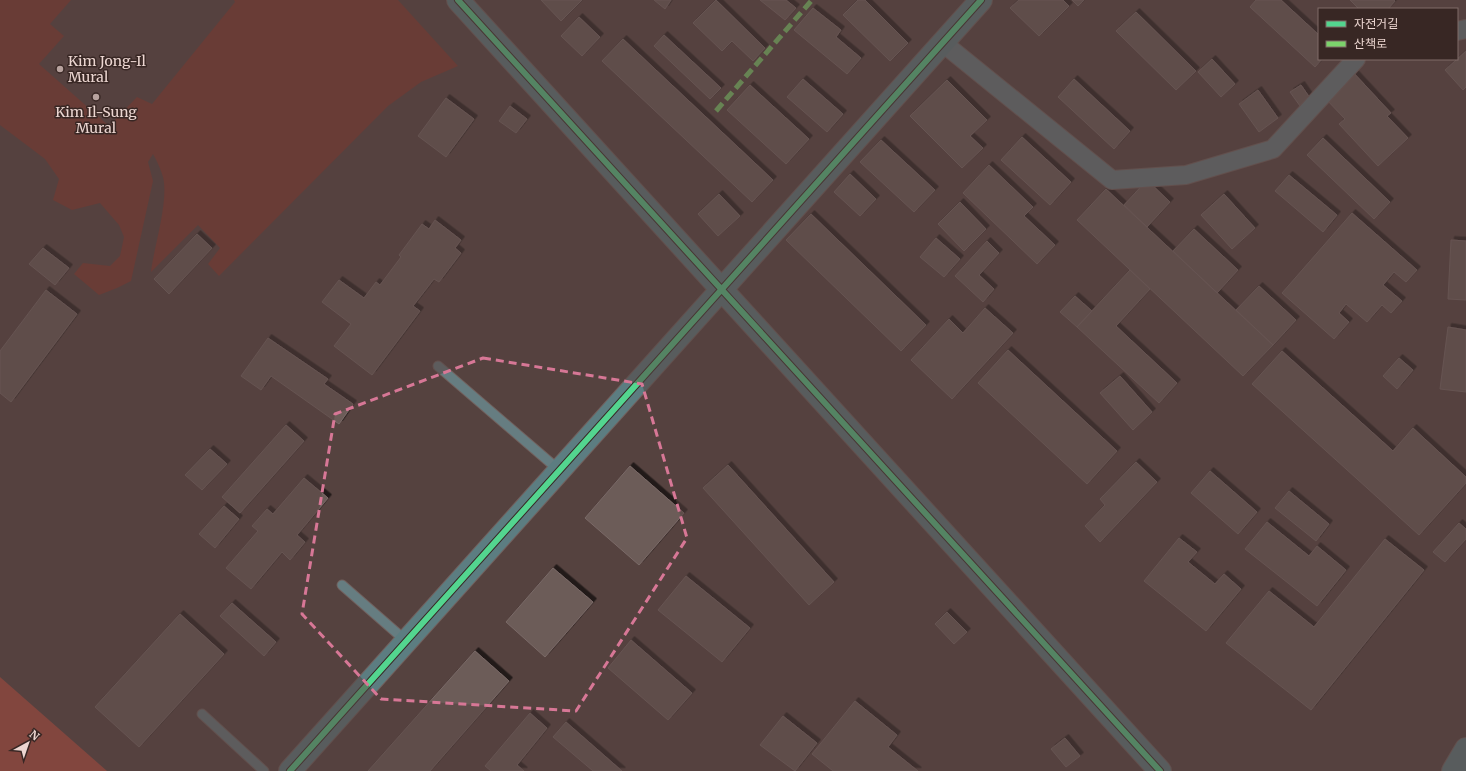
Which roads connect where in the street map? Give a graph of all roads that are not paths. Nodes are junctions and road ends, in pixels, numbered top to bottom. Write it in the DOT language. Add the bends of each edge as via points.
graph roads {
  1 [pos="458,0"];
  2 [pos="981,0"];
  3 [pos="943,43"];
  4 [pos="1355,60"];
  5 [pos="722,290"];
  6 [pos="438,366"];
  7 [pos="560,471"];
  8 [pos="342,585"];
  9 [pos="406,641"];
  10 [pos="202,714"];
  11 [pos="1466,749"];
  12 [pos="264,771"];
  13 [pos="290,771"];
  14 [pos="1160,771"];
  15 [pos="1453,771"];
  1 -- 5 [label="street"];
  2 -- 3 [label="street"];
  3 -- 4 [label="street" via="1112,180 1186,175 1273,149"];
  3 -- 5 [label="street"];
  5 -- 7 [label="street"];
  5 -- 14 [label="street"];
  6 -- 7 [label="lane"];
  7 -- 9 [label="street"];
  8 -- 9 [label="lane"];
  9 -- 13 [label="street"];
  10 -- 12 [label="lane"];
  11 -- 15 [label="street"];
}
